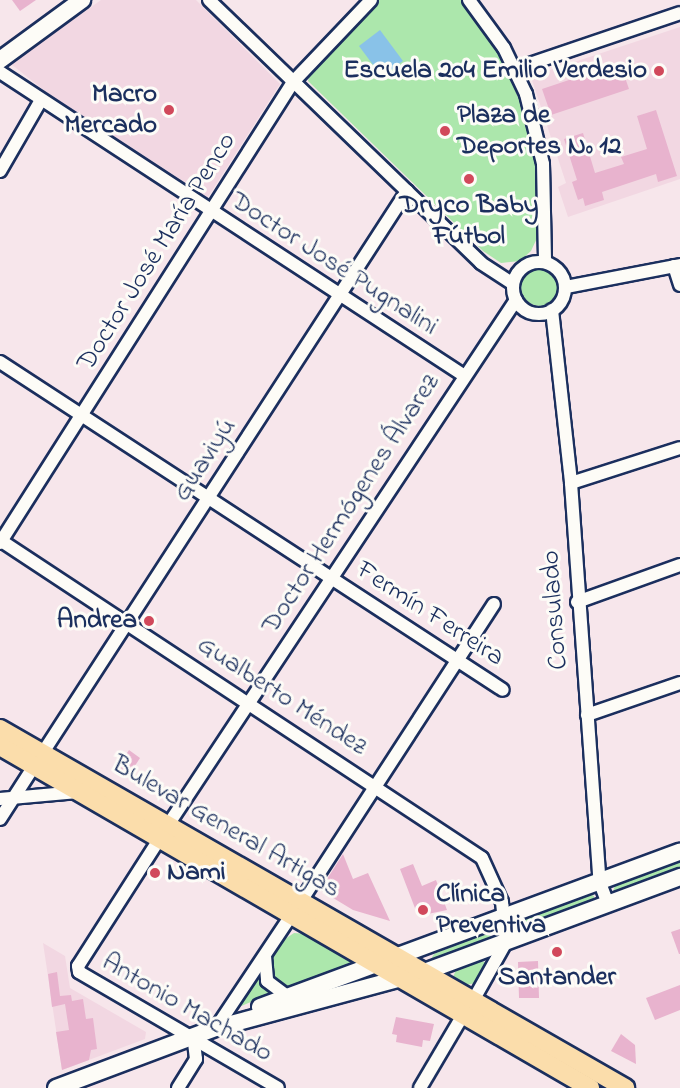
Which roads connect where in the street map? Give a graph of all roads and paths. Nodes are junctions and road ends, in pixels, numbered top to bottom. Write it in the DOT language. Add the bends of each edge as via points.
graph roads {
  1 [pos="82,0"];
  2 [pos="209,0"];
  3 [pos="371,0"];
  4 [pos="470,0"];
  5 [pos="680,13"];
  6 [pos="0,60"];
  7 [pos="516,69"];
  8 [pos="0,72"];
  9 [pos="293,82"];
  10 [pos="41,100"];
  11 [pos="0,171"];
  12 [pos="407,191"];
  13 [pos="211,212"];
  14 [pos="545,262"];
  15 [pos="677,266"];
  16 [pos="513,284"];
  17 [pos="680,285"];
  18 [pos="566,287"];
  19 [pos="339,296"];
  20 [pos="516,300"];
  21 [pos="552,310"];
  22 [pos="0,362"];
  23 [pos="463,375"];
  24 [pos="82,416"];
  25 [pos="680,448"];
  26 [pos="571,483"];
  27 [pos="208,498"];
  28 [pos="0,542"];
  29 [pos="680,565"];
  30 [pos="331,578"];
  31 [pos="577,602"];
  32 [pos="494,604"];
  33 [pos="127,623"];
  34 [pos="458,660"];
  35 [pos="680,683"];
  36 [pos="503,690"];
  37 [pos="250,703"];
  38 [pos="587,716"];
  39 [pos="0,729"];
  40 [pos="0,746"];
  41 [pos="38,760"];
  42 [pos="375,786"];
  43 [pos="79,792"];
  44 [pos="14,798"];
  45 [pos="0,799"];
  46 [pos="0,819"];
  47 [pos="164,832"];
  48 [pos="680,852"];
  49 [pos="680,877"];
  50 [pos="600,883"];
  51 [pos="301,901"];
  52 [pos="608,904"];
  53 [pos="290,917"];
  54 [pos="505,919"];
  55 [pos="506,942"];
  56 [pos="265,955"];
  57 [pos="386,960"];
  58 [pos="78,966"];
  59 [pos="413,976"];
  60 [pos="287,996"];
  61 [pos="474,999"];
  62 [pos="491,1009"];
  63 [pos="463,1015"];
  64 [pos="216,1028"];
  65 [pos="193,1036"];
  66 [pos="56,1088"];
  67 [pos="178,1088"];
  68 [pos="278,1088"];
  69 [pos="420,1088"];
  70 [pos="590,1088"];
  71 [pos="624,1088"];
  1 -- 6 [label="main road"];
  2 -- 9 [label="street"];
  3 -- 9 [label="street, Doctor José María Penco"];
  4 -- 7 [label="street"];
  5 -- 7 [label="street"];
  7 -- 14 [label="street" via="534,121 543,164"];
  8 -- 10 [label="street, Doctor José Pugnalini"];
  9 -- 12 [label="street"];
  9 -- 13 [label="street, Doctor José María Penco"];
  10 -- 11 [label="street"];
  10 -- 13 [label="street, Doctor José Pugnalini"];
  12 -- 16 [label="street" via="493,273"];
  12 -- 19 [label="street, Guaviyú"];
  13 -- 19 [label="street, Doctor José Pugnalini"];
  13 -- 24 [label="street, Doctor José María Penco"];
  14 -- 16 [label="street" via="522,268"];
  14 -- 18 [label="street" via="562,273"];
  15 -- 17 [label="street"];
  15 -- 18 [label="street"];
  16 -- 20 [label="street"];
  18 -- 21 [label="street" via="561,303"];
  19 -- 23 [label="street, Doctor José Pugnalini"];
  19 -- 27 [label="street, Guaviyú"];
  20 -- 21 [label="street" via="535,314"];
  20 -- 23 [label="street, Doctor Hermógenes Álvarez"];
  21 -- 26 [label="street, Consulado"];
  22 -- 24 [label="street, Fermín Ferreira"];
  23 -- 30 [label="street, Doctor Hermógenes Álvarez"];
  24 -- 27 [label="street, Fermín Ferreira"];
  24 -- 28 [label="street, Doctor José María Penco"];
  25 -- 26 [label="street"];
  26 -- 31 [label="street, Consulado"];
  27 -- 30 [label="street, Fermín Ferreira"];
  27 -- 33 [label="street, Guaviyú"];
  28 -- 33 [label="street, Gualberto Méndez"];
  29 -- 31 [label="street"];
  30 -- 34 [label="street, Fermín Ferreira"];
  30 -- 37 [label="street, Doctor Hermógenes Álvarez"];
  31 -- 38 [label="street, Consulado"];
  32 -- 34 [label="street"];
  33 -- 37 [label="street, Gualberto Méndez"];
  33 -- 41 [label="street, Guaviyú"];
  34 -- 36 [label="street, Fermín Ferreira"];
  34 -- 42 [label="street"];
  35 -- 38 [label="street"];
  37 -- 42 [label="street, Gualberto Méndez"];
  37 -- 47 [label="street, Doctor Hermógenes Álvarez"];
  38 -- 50 [label="street, Consulado"];
  39 -- 41 [label="main road, Bulevar General Artigas"];
  40 -- 41 [label="main road, Bulevar General Artigas"];
  41 -- 43 [label="main road, Bulevar General Artigas"];
  41 -- 44 [label="street, Guaviyú"];
  41 -- 47 [label="main road, Bulevar General Artigas"];
  42 -- 51 [label="street"];
  42 -- 54 [label="street, Gualberto Méndez" via="482,858"];
  43 -- 44 [label="street"];
  43 -- 47 [label="main road, Bulevar General Artigas"];
  44 -- 45 [label="street"];
  44 -- 46 [label="street, Guaviyú"];
  47 -- 51 [label="main road, Bulevar General Artigas"];
  47 -- 53 [label="main road, Bulevar General Artigas"];
  47 -- 58 [label="street, Doctor Hermógenes Álvarez"];
  48 -- 50 [label="main road"];
  49 -- 52 [label="main road"];
  50 -- 52 [label="street, Consulado"];
  50 -- 54 [label="main road"];
  51 -- 57 [label="main road, Bulevar General Artigas"];
  52 -- 55 [label="main road"];
  53 -- 56 [label="street"];
  53 -- 57 [label="main road, Bulevar General Artigas"];
  54 -- 55 [label="street, Gualberto Méndez"];
  54 -- 57 [label="main road"];
  55 -- 59 [label="main road"];
  55 -- 61 [label="street"];
  56 -- 60 [label="street" via="267,981"];
  56 -- 64 [label="street"];
  57 -- 59 [label="main road, Bulevar General Artigas"];
  57 -- 59 [label="main road, Bulevar General Artigas"];
  57 -- 60 [label="main road"];
  58 -- 65 [label="street, Antonio Machado" via="83,978"];
  59 -- 61 [label="main road, Bulevar General Artigas"];
  59 -- 62 [label="main road, Bulevar General Artigas" via="465,1003"];
  59 -- 63 [label="main road, Bulevar General Artigas"];
  59 -- 64 [label="main road"];
  60 -- 64 [label="main road"];
  61 -- 62 [label="main road, Bulevar General Artigas"];
  62 -- 71 [label="main road, Bulevar General Artigas"];
  63 -- 69 [label="street"];
  63 -- 70 [label="main road, Bulevar General Artigas"];
  64 -- 65 [label="main road"];
  65 -- 66 [label="main road"];
  65 -- 67 [label="street" via="196,1059"];
  65 -- 68 [label="street, Antonio Machado"];
}
